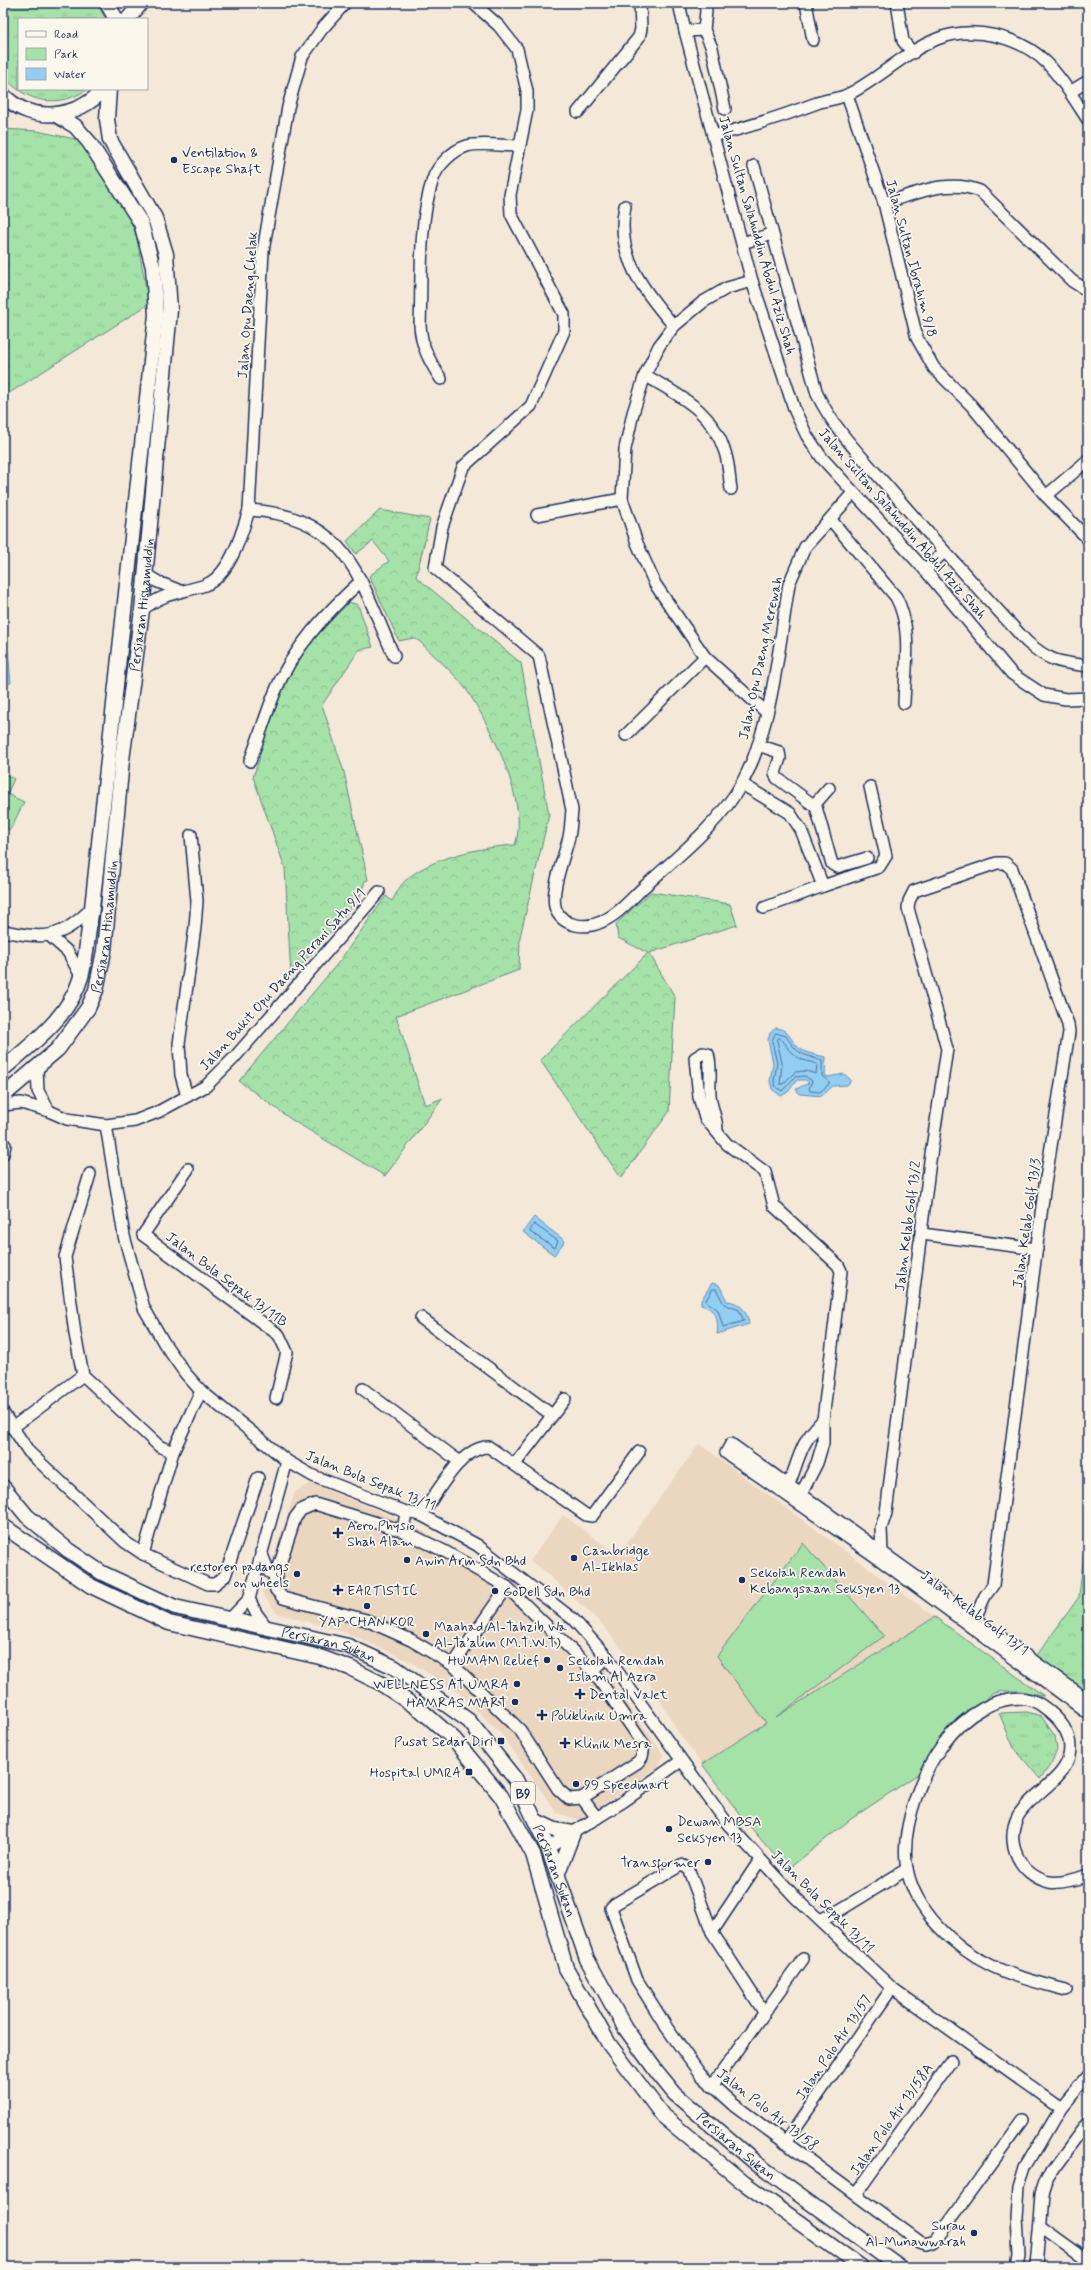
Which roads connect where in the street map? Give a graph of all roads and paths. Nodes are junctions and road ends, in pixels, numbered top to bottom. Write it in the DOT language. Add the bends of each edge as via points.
graph roads {
  1 [pos="107,3"];
  2 [pos="141,3"];
  3 [pos="345,3"];
  4 [pos="472,3"];
  5 [pos="640,3"];
  6 [pos="679,3"];
  7 [pos="705,3"];
  8 [pos="806,3"];
  9 [pos="897,3"];
  10 [pos="115,18"];
  11 [pos="129,18"];
  12 [pos="704,30"];
  13 [pos="684,31"];
  14 [pos="813,40"];
  15 [pos="913,54"];
  16 [pos="1088,81"];
  17 [pos="103,90"];
  18 [pos="108,90"];
  19 [pos="1070,92"];
  20 [pos="848,95"];
  21 [pos="4,98"];
  22 [pos="725,109"];
  23 [pos="578,112"];
  24 [pos="56,115"];
  25 [pos="1088,120"];
  26 [pos="713,136"];
  27 [pos="519,146"];
  28 [pos="754,166"];
  29 [pos="884,203"];
  30 [pos="626,206"];
  31 [pos="772,234"];
  32 [pos="742,243"];
  33 [pos="752,280"];
  34 [pos="1088,291"];
  35 [pos="674,326"];
  36 [pos="645,375"];
  37 [pos="441,379"];
  38 [pos="1088,460"];
  39 [pos="731,489"];
  40 [pos="854,493"];
  41 [pos="1046,496"];
  42 [pos="622,499"];
  43 [pos="249,510"];
  44 [pos="537,515"];
  45 [pos="830,520"];
  46 [pos="1088,539"];
  47 [pos="944,552"];
  48 [pos="925,570"];
  49 [pos="145,574"];
  50 [pos="361,581"];
  51 [pos="178,590"];
  52 [pos="142,610"];
  53 [pos="394,656"];
  54 [pos="705,656"];
  55 [pos="1088,666"];
  56 [pos="1088,698"];
  57 [pos="904,703"];
  58 [pos="766,712"];
  59 [pos="626,736"];
  60 [pos="758,745"];
  61 [pos="250,761"];
  62 [pos="742,784"];
  63 [pos="870,787"];
  64 [pos="829,788"];
  65 [pos="814,805"];
  66 [pos="191,835"];
  67 [pos="867,858"];
  68 [pos="1005,864"];
  69 [pos="823,886"];
  70 [pos="379,892"];
  71 [pos="92,908"];
  72 [pos="764,908"];
  73 [pos="3,932"];
  74 [pos="50,936"];
  75 [pos="81,976"];
  76 [pos="37,1068"];
  77 [pos="3,1069"];
  78 [pos="3,1096"];
  79 [pos="187,1096"];
  80 [pos="3,1105"];
  81 [pos="49,1111"];
  82 [pos="106,1125"];
  83 [pos="717,1130"];
  84 [pos="188,1169"];
  85 [pos="90,1174"];
  86 [pos="143,1234"];
  87 [pos="922,1234"];
  88 [pos="124,1236"];
  89 [pos="1038,1249"];
  90 [pos="421,1318"];
  91 [pos="83,1375"];
  92 [pos="363,1389"];
  93 [pos="201,1391"];
  94 [pos="276,1398"];
  95 [pos="565,1399"];
  96 [pos="3,1413"];
  97 [pos="552,1415"];
  98 [pos="823,1420"];
  99 [pos="12,1428"];
  100 [pos="173,1452"];
  101 [pos="639,1452"];
  102 [pos="726,1452"];
  103 [pos="287,1461"];
  104 [pos="460,1462"];
  105 [pos="515,1464"];
  106 [pos="258,1478"];
  107 [pos="3,1487"];
  108 [pos="787,1489"];
  109 [pos="799,1498"];
  110 [pos="406,1512"];
  111 [pos="421,1515"];
  112 [pos="3,1526"];
  113 [pos="403,1531"];
  114 [pos="261,1552"];
  115 [pos="143,1554"];
  116 [pos="880,1556"];
  117 [pos="276,1576"];
  118 [pos="507,1587"];
  119 [pos="249,1599"];
  120 [pos="228,1620"];
  121 [pos="974,1623"];
  122 [pos="267,1628"];
  123 [pos="608,1657"];
  124 [pos="453,1666"];
  125 [pos="593,1671"];
  126 [pos="1088,1700"];
  127 [pos="1088,1713"];
  128 [pos="681,1761"];
  129 [pos="582,1798"];
  130 [pos="597,1818"];
  131 [pos="536,1821"];
  132 [pos="573,1833"];
  133 [pos="524,1838"];
  134 [pos="548,1848"];
  135 [pos="760,1860"];
  136 [pos="907,1869"];
  137 [pos="539,1874"];
  138 [pos="557,1875"];
  139 [pos="1088,1875"];
  140 [pos="820,1920"];
  141 [pos="712,1932"];
  142 [pos="803,1959"];
  143 [pos="892,1988"];
  144 [pos="1066,1990"];
  145 [pos="764,2012"];
  146 [pos="951,2061"];
  147 [pos="1088,2076"];
  148 [pos="712,2086"];
  149 [pos="1060,2108"];
  150 [pos="1024,2120"];
  151 [pos="1088,2122"];
  152 [pos="785,2143"];
  153 [pos="856,2194"];
  154 [pos="1041,2226"];
  155 [pos="1088,2260"];
  156 [pos="861,2267"];
  157 [pos="899,2267"];
  158 [pos="1017,2267"];
  159 [pos="1036,2267"];
  1 -- 10 [label="main road"];
  2 -- 11 [label="main road"];
  3 -- 43 [label="street, Jalan Opu Daeng Chelak" via="302,57 288,107 263,251"];
  4 -- 27 [label="street, Jalan Opu Daeng Merewah" via="500,26 517,49 526,91 527,110"];
  5 -- 23 [label="street" via="639,37"];
  6 -- 13 [label="street, Jalan Sultan Salahuddin Abdul Aziz Shah"];
  7 -- 12 [label="street"];
  8 -- 14 [label="street"];
  9 -- 15 [label="street" via="903,41"];
  12 -- 13 [label="street"];
  12 -- 22 [label="street" via="712,48"];
  13 -- 26 [label="street, Jalan Sultan Salahuddin Abdul Aziz Shah"];
  15 -- 19 [label="street" via="936,40 956,33 990,34 1029,50 1046,63"];
  15 -- 20 [label="street"];
  16 -- 19 [label="street"];
  17 -- 24 [label="main road" via="80,108"];
  18 -- 49 [label="main road, Persiaran Hishamuddin" via="107,119 110,140 155,218 166,254 170,310"];
  19 -- 25 [label="street"];
  20 -- 26 [label="street" via="819,102 754,126"];
  20 -- 29 [label="street, Jalan Sultan Ibrahim 9/8"];
  21 -- 24 [label="main road" via="33,112"];
  24 -- 71 [label="main road, Persiaran Hishamuddin" via="75,126 89,142 141,223 153,267 156,315"];
  26 -- 32 [label="street, Jalan Sultan Salahuddin Abdul Aziz Shah"];
  27 -- 37 [label="street" via="467,146 447,159 433,178 425,216 420,338"];
  27 -- 62 [label="street, Jalan Opu Daeng Merewah" via="510,195 511,214 560,305 565,321 564,331 531,406 464,467 442,527 435,568 539,656 572,810 570,835 554,899 557,911 565,920 578,926 603,922 711,824"];
  28 -- 31 [label="street"];
  29 -- 34 [label="street" via="947,185 962,185 980,191 1072,281"];
  29 -- 41 [label="street, Jalan Sultan Ibrahim 9/8" via="917,338 926,355 934,368 971,405"];
  30 -- 35 [label="street" via="622,223 623,241 629,259 639,281"];
  31 -- 32 [label="street"];
  31 -- 47 [label="street" via="817,394 827,414"];
  32 -- 33 [label="street, Jalan Sultan Salahuddin Abdul Aziz Shah"];
  33 -- 35 [label="street" via="703,302"];
  33 -- 40 [label="street, Jalan Sultan Salahuddin Abdul Aziz Shah" via="798,417 807,436 822,458"];
  35 -- 36 [label="street" via="659,346"];
  36 -- 39 [label="street" via="695,406 713,425 726,453"];
  36 -- 42 [label="street" via="625,448"];
  38 -- 41 [label="street"];
  40 -- 45 [label="street, Jalan Opu Daeng Merewah"];
  40 -- 48 [label="street, Jalan Sultan Salahuddin Abdul Aziz Shah"];
  41 -- 46 [label="street, Jalan Sultan Ibrahim 9/8"];
  42 -- 44 [label="street"];
  42 -- 54 [label="street" via="655,584"];
  43 -- 50 [label="street" via="273,511 296,517 323,532 345,552"];
  43 -- 51 [label="street, Jalan Opu Daeng Chelak" via="241,538 230,560 216,577 206,585"];
  45 -- 57 [label="street" via="896,597 902,609 906,623"];
  45 -- 58 [label="street, Jalan Opu Daeng Merewah" via="805,547 789,584"];
  47 -- 48 [label="street"];
  47 -- 55 [label="street" via="1041,654 1055,662"];
  48 -- 56 [label="street, Jalan Sultan Salahuddin Abdul Aziz Shah" via="1012,674 1044,695 1066,699"];
  49 -- 51 [label="street"];
  49 -- 52 [label="main road, Persiaran Hishamuddin"];
  50 -- 53 [label="street"];
  50 -- 61 [label="street" via="337,604 296,653 275,690"];
  51 -- 52 [label="street, Jalan Opu Daeng Chelak" via="152,602"];
  52 -- 76 [label="main road, Persiaran Hishamuddin" via="122,760 104,951 96,990 76,1026 58,1049"];
  54 -- 58 [label="street"];
  54 -- 59 [label="street"];
  58 -- 60 [label="street, Jalan Opu Daeng Merewah"];
  60 -- 62 [label="street, Jalan Opu Daeng Merewah"];
  60 -- 65 [label="street" via="779,752 780,758 775,773 777,778"];
  62 -- 69 [label="street" via="790,813 801,830"];
  63 -- 69 [label="street" via="886,856 879,868"];
  64 -- 65 [label="street"];
  65 -- 67 [label="street" via="832,864 837,867"];
  66 -- 79 [label="street" via="197,901 196,920 178,1044 181,1075"];
  68 -- 87 [label="street, Jalan Kelab Golf 13/2" via="998,863 914,891 909,900 908,908 947,1049"];
  68 -- 89 [label="street, Jalan Kelab Golf 13/3" via="1012,869 1069,1032"];
  69 -- 72 [label="street"];
  70 -- 79 [label="street, Jalan Bukit Opu Daeng Perani Satu 9/1" via="234,1058 206,1086"];
  71 -- 74 [label="street" via="71,927"];
  71 -- 75 [label="main road, Persiaran Hishamuddin"];
  73 -- 74 [label="street"];
  74 -- 75 [label="street" via="68,952"];
  75 -- 77 [label="main road, Persiaran Hishamuddin" via="64,1010 49,1029"];
  76 -- 78 [label="main road, Persiaran Hishamuddin"];
  76 -- 81 [label="street" via="38,1091"];
  79 -- 82 [label="street, Jalan Bukit Opu Daeng Perani Satu 9/1" via="158,1112 134,1121"];
  80 -- 81 [label="street, Jalan Bukit Opu Daeng Perani Satu 9/1" via="21,1103"];
  81 -- 82 [label="street, Jalan Bukit Opu Daeng Perani Satu 9/1" via="67,1119"];
  82 -- 88 [label="street, Jalan Bola Sepak 13/11"];
  83 -- 83 [label="street" via="705,1118 699,1097 696,1058 703,1053 708,1054 710,1060 710,1095"];
  83 -- 98 [label="street" via="727,1144 765,1172 774,1206 838,1265 841,1271"];
  84 -- 86 [label="street"];
  85 -- 91 [label="street" via="65,1257"];
  86 -- 88 [label="street"];
  86 -- 94 [label="street, Jalan Bola Sepak 13/11B" via="279,1335 287,1352"];
  87 -- 89 [label="street"];
  87 -- 116 [label="street, Jalan Kelab Golf 13/2" via="886,1513 881,1528"];
  88 -- 93 [label="street, Jalan Bola Sepak 13/11" via="144,1308 164,1343"];
  89 -- 121 [label="street, Jalan Kelab Golf 13/3" via="993,1585 985,1596"];
  90 -- 97 [label="street"];
  91 -- 99 [label="street"];
  91 -- 100 [label="street" via="159,1446"];
  92 -- 104 [label="street"];
  93 -- 100 [label="street"];
  93 -- 103 [label="street, Jalan Bola Sepak 13/11"];
  95 -- 97 [label="street"];
  96 -- 99 [label="street"];
  97 -- 105 [label="street"];
  98 -- 108 [label="street" via="800,1450"];
  98 -- 109 [label="street" via="823,1444 817,1463"];
  99 -- 115 [label="street" via="29,1452 125,1542"];
  100 -- 115 [label="street"];
  101 -- 105 [label="street" via="592,1516 586,1515"];
  102 -- 108 [label="street, Jalan Kelab Golf 13/1"];
  103 -- 110 [label="street, Jalan Bola Sepak 13/11" via="313,1476"];
  103 -- 114 [label="street"];
  104 -- 105 [label="street" via="472,1451 490,1447"];
  104 -- 111 [label="street"];
  106 -- 115 [label="street" via="222,1581 208,1584"];
  107 -- 120 [label="main road, Persiaran Sukan / B9" via="27,1516 68,1550 102,1573 175,1608"];
  108 -- 109 [label="street, Jalan Kelab Golf 13/1"];
  109 -- 116 [label="street, Jalan Kelab Golf 13/1"];
  110 -- 111 [label="street, Jalan Bola Sepak 13/11"];
  110 -- 113 [label="street"];
  111 -- 123 [label="street, Jalan Bola Sepak 13/11" via="477,1545 528,1583 573,1619"];
  112 -- 133 [label="main road, Persiaran Sukan / B9" via="91,1586 169,1623 320,1657 380,1683 422,1711 454,1739 501,1796"];
  113 -- 117 [label="street" via="315,1504 308,1506 295,1518"];
  113 -- 118 [label="street"];
  114 -- 117 [label="street" via="269,1572"];
  114 -- 119 [label="street"];
  116 -- 121 [label="street, Jalan Kelab Golf 13/1"];
  117 -- 124 [label="street" via="276,1590 283,1598 366,1620 411,1640"];
  118 -- 124 [label="street"];
  118 -- 125 [label="street"];
  119 -- 120 [label="street"];
  119 -- 122 [label="street"];
  120 -- 122 [label="main road, Persiaran Sukan / B9"];
  121 -- 126 [label="street"];
  121 -- 127 [label="street, Jalan Kelab Golf 13/1"];
  122 -- 131 [label="main road, Persiaran Sukan / B9" via="348,1646 394,1667 423,1686 469,1721 516,1780"];
  123 -- 125 [label="street"];
  123 -- 128 [label="street, Jalan Bola Sepak 13/11"];
  124 -- 129 [label="street" via="520,1730 562,1794 568,1799"];
  125 -- 129 [label="street" via="644,1745 642,1757 638,1762"];
  128 -- 130 [label="street"];
  128 -- 135 [label="street, Jalan Bola Sepak 13/11" via="727,1823"];
  129 -- 130 [label="street"];
  130 -- 132 [label="street"];
  131 -- 132 [label="main road" via="555,1830"];
  131 -- 134 [label="main road, Persiaran Sukan / B9"];
  132 -- 134 [label="street"];
  132 -- 138 [label="main road"];
  133 -- 134 [label="main road" via="540,1847"];
  133 -- 137 [label="main road, Persiaran Sukan / B9"];
  134 -- 137 [label="main road" via="542,1857"];
  134 -- 138 [label="main road, Persiaran Sukan / B9"];
  135 -- 140 [label="street, Jalan Bola Sepak 13/11"];
  135 -- 141 [label="street"];
  136 -- 139 [label="street" via="907,1837 912,1807 921,1781 934,1759 967,1718 1001,1700 1018,1698 1039,1704 1057,1717 1066,1729 1070,1743 1069,1758 1060,1772 1018,1816 1012,1840 1016,1856 1034,1875 1051,1882"];
  136 -- 140 [label="street"];
  136 -- 144 [label="street" via="914,1891 928,1915 946,1934 968,1951 989,1965"];
  137 -- 156 [label="main road, Persiaran Sukan / B9" via="566,1968 609,2044 663,2116 744,2183"];
  138 -- 157 [label="main road, Persiaran Sukan / B9" via="587,1959 625,2028 675,2094 757,2164"];
  140 -- 143 [label="street, Jalan Bola Sepak 13/11"];
  141 -- 145 [label="street"];
  141 -- 148 [label="street, Jalan Polo Air 13/58" via="685,1865 681,1865 611,1908 636,1980 667,2028 700,2074"];
  142 -- 145 [label="street"];
  143 -- 149 [label="street, Jalan Bola Sepak 13/11"];
  143 -- 152 [label="street, Jalan Polo Air 13/57"];
  145 -- 148 [label="street"];
  146 -- 153 [label="street, Jalan Polo Air 13/58A"];
  147 -- 149 [label="street"];
  148 -- 152 [label="street, Jalan Polo Air 13/58"];
  149 -- 158 [label="street" via="1028,2163 1019,2188"];
  150 -- 153 [label="street, Jalan Polo Air 13/58" via="935,2241 926,2244 920,2242"];
  151 -- 154 [label="street" via="1052,2170 1046,2183 1042,2195"];
  152 -- 153 [label="street, Jalan Polo Air 13/58"];
  154 -- 155 [label="street"];
  154 -- 159 [label="street"];
}
